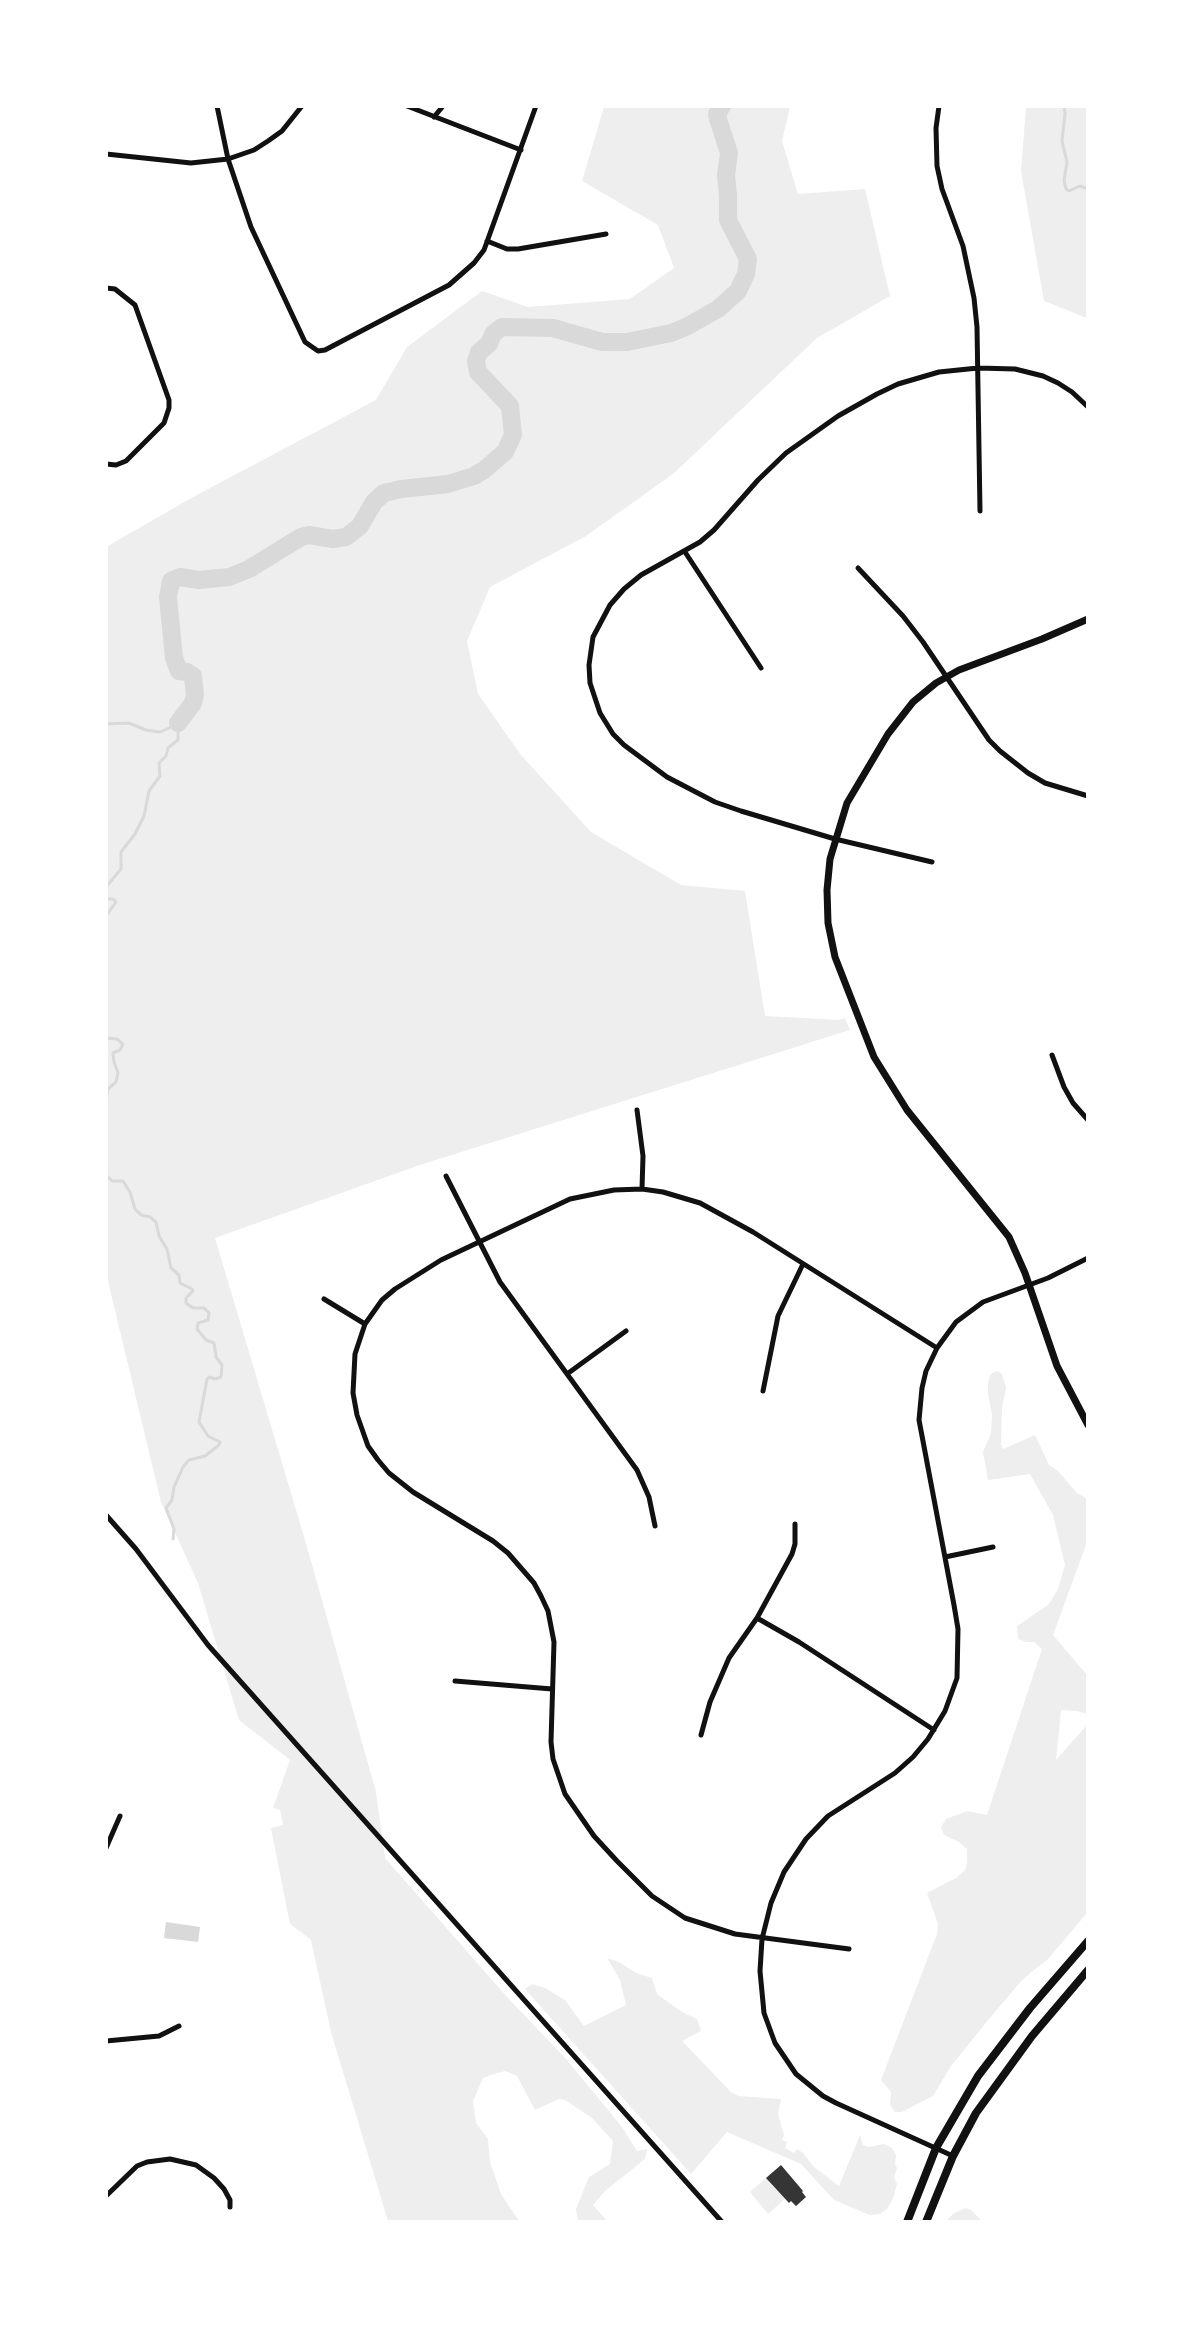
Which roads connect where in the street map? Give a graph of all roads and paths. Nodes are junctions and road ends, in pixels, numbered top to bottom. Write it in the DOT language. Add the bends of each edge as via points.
graph roads {
  1 [pos="217,106"];
  2 [pos="302,106"];
  3 [pos="407,106"];
  4 [pos="443,106"];
  5 [pos="537,106"];
  6 [pos="939,106"];
  7 [pos="434,117"];
  8 [pos="521,150"];
  9 [pos="107,155"];
  10 [pos="228,159"];
  11 [pos="606,234"];
  12 [pos="487,241"];
  13 [pos="106,288"];
  14 [pos="978,368"];
  15 [pos="1088,407"];
  16 [pos="106,464"];
  17 [pos="980,511"];
  18 [pos="685,552"];
  19 [pos="858,568"];
  20 [pos="1088,619"];
  21 [pos="761,668"];
  22 [pos="946,676"];
  23 [pos="1088,796"];
  24 [pos="835,839"];
  25 [pos="932,862"];
  26 [pos="1052,1055"];
  27 [pos="637,1110"];
  28 [pos="1088,1120"];
  29 [pos="446,1176"];
  30 [pos="642,1189"];
  31 [pos="479,1241"];
  32 [pos="1088,1258"];
  33 [pos="803,1264"];
  34 [pos="1029,1284"];
  35 [pos="324,1299"];
  36 [pos="365,1324"];
  37 [pos="626,1330"];
  38 [pos="937,1348"];
  39 [pos="567,1374"];
  40 [pos="763,1391"];
  41 [pos="1088,1425"];
  42 [pos="106,1515"];
  43 [pos="795,1524"];
  44 [pos="655,1526"];
  45 [pos="993,1547"];
  46 [pos="945,1557"];
  47 [pos="757,1618"];
  48 [pos="455,1681"];
  49 [pos="552,1689"];
  50 [pos="934,1730"];
  51 [pos="701,1735"];
  52 [pos="120,1815"];
  53 [pos="106,1848"];
  54 [pos="762,1939"];
  55 [pos="1088,1941"];
  56 [pos="849,1949"];
  57 [pos="1088,1970"];
  58 [pos="179,2026"];
  59 [pos="106,2041"];
  60 [pos="936,2148"];
  61 [pos="953,2156"];
  62 [pos="106,2196"];
  63 [pos="230,2207"];
  64 [pos="722,2222"];
  65 [pos="907,2222"];
  66 [pos="926,2222"];
  1 -- 10 [label="street"];
  2 -- 10 [label="street" via="282,131 254,150"];
  3 -- 7 [label="street"];
  4 -- 7 [label="street"];
  5 -- 8 [label="street"];
  6 -- 14 [label="street" via="937,166 969,269"];
  7 -- 8 [label="street"];
  8 -- 12 [label="street"];
  9 -- 10 [label="street" via="191,163"];
  10 -- 12 [label="street" via="256,240 305,342 314,349 325,350 449,285 474,263"];
  11 -- 12 [label="street" via="518,249"];
  13 -- 16 [label="street" via="115,289 135,305 169,408 164,423 126,461"];
  14 -- 15 [label="street" via="1015,369 1043,376 1072,392"];
  14 -- 17 [label="street"];
  14 -- 18 [label="street" via="916,378 877,393 838,416 786,453 714,530"];
  18 -- 21 [label="street"];
  18 -- 24 [label="street" via="641,575 624,589 601,620 593,637 589,665 590,683 600,713 624,745 691,791 741,811"];
  19 -- 22 [label="street" via="903,616"];
  20 -- 22 [label="street"];
  22 -- 23 [label="street" via="989,740 1012,762 1045,783"];
  22 -- 24 [label="street" via="913,702 888,734 850,796"];
  24 -- 25 [label="street"];
  24 -- 34 [label="street" via="827,890 830,937 866,1041 907,1110 1009,1237"];
  26 -- 28 [label="street" via="1064,1087"];
  27 -- 30 [label="street" via="643,1156"];
  29 -- 31 [label="street"];
  30 -- 31 [label="street" via="570,1199"];
  30 -- 33 [label="street" via="700,1203"];
  31 -- 36 [label="street" via="395,1289"];
  31 -- 39 [label="street" via="500,1282"];
  32 -- 34 [label="street"];
  33 -- 38 [label="street"];
  33 -- 40 [label="street" via="778,1316"];
  34 -- 38 [label="street" via="972,1309"];
  34 -- 41 [label="street" via="1057,1366"];
  35 -- 36 [label="street"];
  36 -- 49 [label="street" via="355,1354 353,1393 368,1446 388,1473 438,1509 493,1541 534,1583 552,1628"];
  37 -- 39 [label="street"];
  38 -- 46 [label="street" via="922,1388 919,1420"];
  39 -- 44 [label="street" via="638,1470 650,1497"];
  42 -- 64 [label="street" via="208,1646"];
  43 -- 47 [label="street" via="792,1554"];
  45 -- 46 [label="street"];
  46 -- 50 [label="street" via="958,1629 957,1678"];
  47 -- 50 [label="street" via="799,1641"];
  47 -- 51 [label="street" via="718,1679"];
  48 -- 49 [label="street"];
  49 -- 54 [label="street" via="551,1742 557,1775 572,1806 594,1836 668,1908 704,1925"];
  50 -- 54 [label="street" via="895,1773 844,1804 806,1839 784,1872"];
  52 -- 53 [label="street"];
  54 -- 56 [label="street"];
  54 -- 60 [label="street" via="760,1971 765,2013 775,2043 796,2074 830,2100"];
  55 -- 60 [label="main road" via="996,2050"];
  57 -- 61 [label="main road" via="989,2094"];
  58 -- 59 [label="street" via="159,2036"];
  60 -- 61 [label="street"];
  60 -- 65 [label="main road"];
  61 -- 66 [label="main road"];
  62 -- 63 [label="street" via="137,2166 170,2159 196,2165 214,2178 230,2200"];
}
